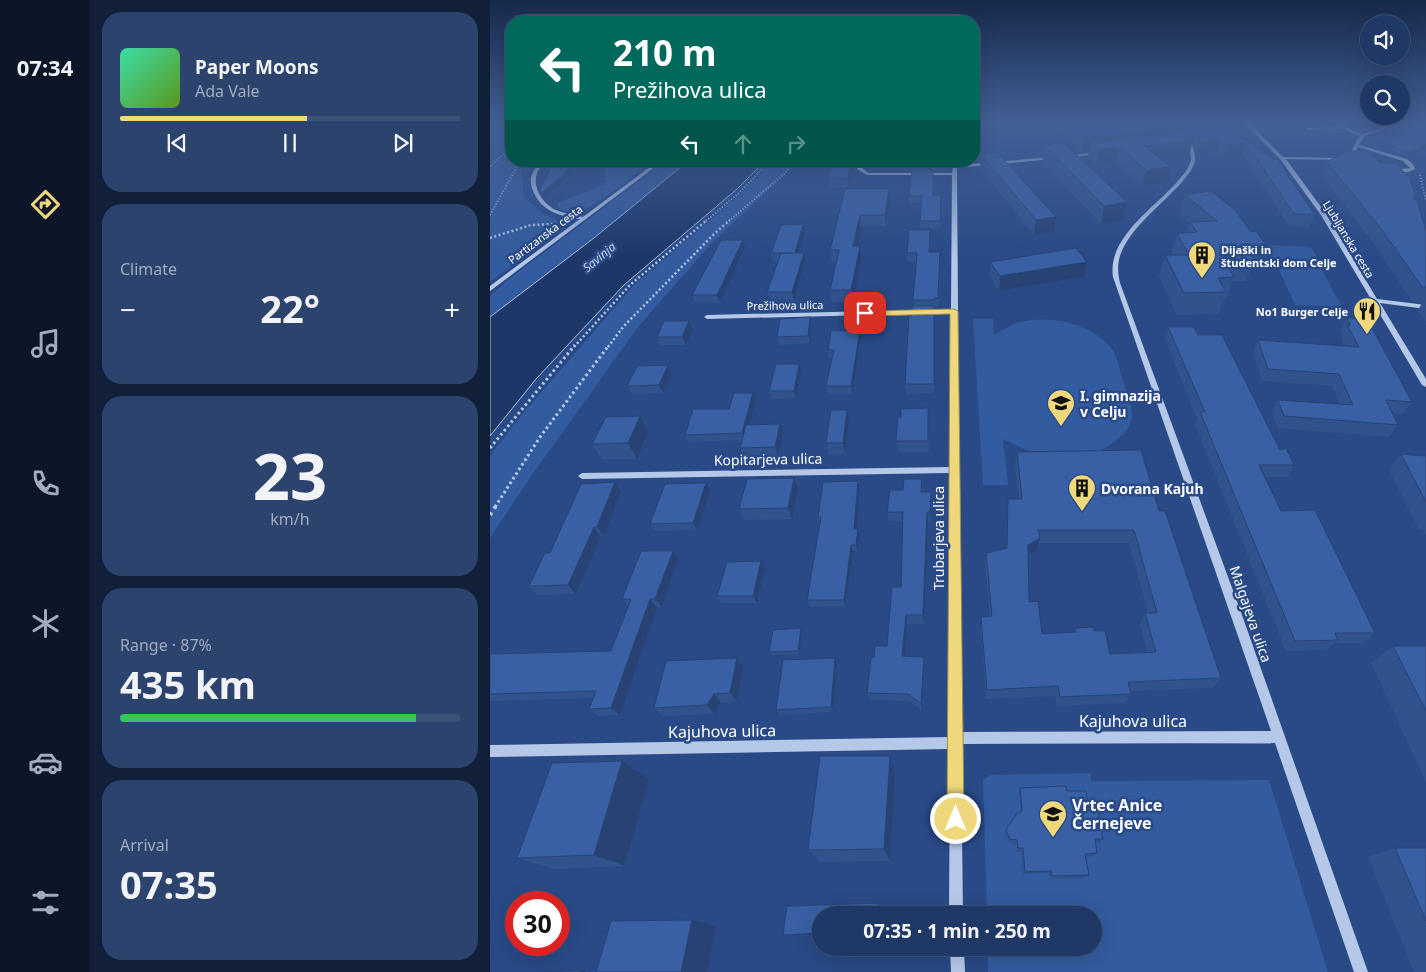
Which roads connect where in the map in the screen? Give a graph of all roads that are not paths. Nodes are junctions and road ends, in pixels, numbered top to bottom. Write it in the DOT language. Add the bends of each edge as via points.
graph roads {
  1 [pos="539,167"];
  2 [pos="652,167"];
  3 [pos="859,167"];
  4 [pos="951,167"];
  5 [pos="956,167"];
  6 [pos="1190,167"];
  7 [pos="1289,167"];
  8 [pos="1412,167"];
  9 [pos="1381,171"];
  10 [pos="1408,171"];
  11 [pos="1410,180"];
  12 [pos="582,218"];
  13 [pos="490,289"];
  14 [pos="1374,300"];
  15 [pos="1426,307"];
  16 [pos="954,311"];
  17 [pos="707,317"];
  18 [pos="1426,386"];
  19 [pos="954,470"];
  20 [pos="582,476"];
  21 [pos="1280,737"];
  22 [pos="955,740"];
  23 [pos="490,751"];
  24 [pos="956,906"];
  25 [pos="957,956"];
  26 [pos="958,972"];
  27 [pos="1361,972"];
  1 -- 12 [label="street" via="533,185 546,209 563,216"];
  2 -- 12 [label="street, Partizanska cesta"];
  3 -- 4 [label="street" via="867,174"];
  5 -- 16 [label="street, Trubarjeva ulica"];
  6 -- 21 [label="street, Malgajeva ulica" via="1176,188 1124,241 1114,267"];
  7 -- 14 [label="street, Ljubljanska cesta" via="1324,214"];
  8 -- 10 [label="street"];
  9 -- 10 [label="street"];
  10 -- 11 [label="street"];
  12 -- 13 [label="street, Partizanska cesta"];
  14 -- 15 [label="street"];
  14 -- 18 [label="street, Ljubljanska cesta"];
  16 -- 17 [label="street, Prežihova ulica"];
  16 -- 19 [label="street, Trubarjeva ulica"];
  19 -- 20 [label="lane, Kopitarjeva ulica"];
  19 -- 22 [label="street, Trubarjeva ulica"];
  21 -- 22 [label="street, Kajuhova ulica"];
  21 -- 27 [label="street, Malgajeva ulica"];
  22 -- 23 [label="lane, Kajuhova ulica"];
  22 -- 24 [label="street, Trubarjeva ulica"];
  25 -- 26 [label="street"];
}
